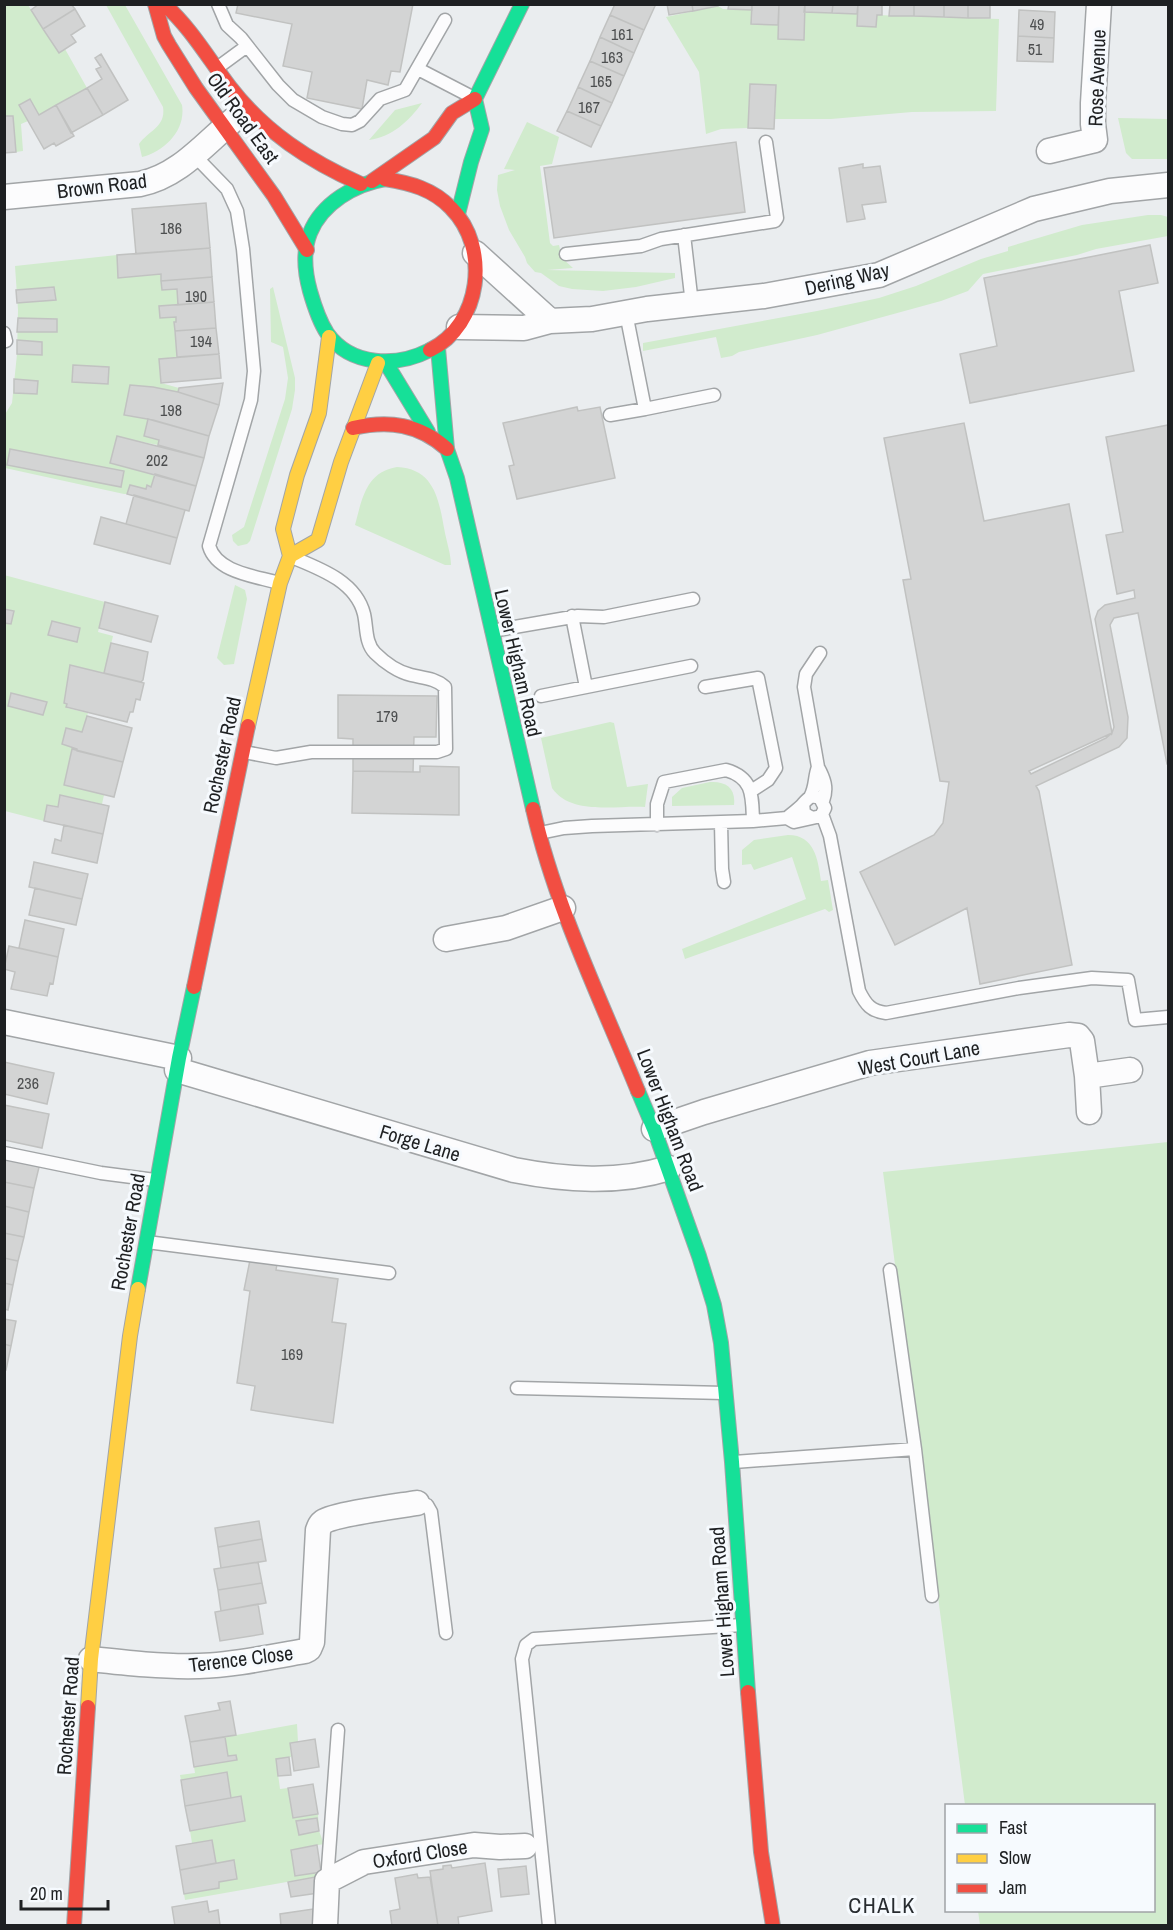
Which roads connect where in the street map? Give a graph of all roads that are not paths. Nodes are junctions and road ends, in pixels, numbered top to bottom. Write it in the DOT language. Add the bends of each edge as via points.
graph roads {
  1 [pos="154,4"];
  2 [pos="164,4"];
  3 [pos="218,4"];
  4 [pos="522,4"];
  5 [pos="1099,4"];
  6 [pos="445,20"];
  7 [pos="247,46"];
  8 [pos="216,68"];
  9 [pos="417,69"];
  10 [pos="475,99"];
  11 [pos="247,108"];
  12 [pos="225,127"];
  13 [pos="766,142"];
  14 [pos="1049,151"];
  15 [pos="194,155"];
  16 [pos="367,182"];
  17 [pos="1168,185"];
  18 [pos="4,197"];
  19 [pos="458,214"];
  20 [pos="684,235"];
  21 [pos="307,250"];
  22 [pos="475,253"];
  23 [pos="566,254"];
  24 [pos="692,304"];
  25 [pos="626,313"];
  26 [pos="550,321"];
  27 [pos="459,327"];
  28 [pos="329,337"];
  29 [pos="438,348"];
  30 [pos="382,363"];
  31 [pos="714,395"];
  32 [pos="645,409"];
  33 [pos="610,415"];
  34 [pos="353,428"];
  35 [pos="428,432"];
  36 [pos="447,449"];
  37 [pos="290,556"];
  38 [pos="280,583"];
  39 [pos="693,598"];
  40 [pos="572,616"];
  41 [pos="491,631"];
  42 [pos="820,653"];
  43 [pos="691,666"];
  44 [pos="586,687"];
  45 [pos="705,687"];
  46 [pos="541,696"];
  47 [pos="242,752"];
  48 [pos="818,766"];
  49 [pos="751,791"];
  50 [pos="806,801"];
  51 [pos="823,801"];
  52 [pos="817,816"];
  53 [pos="787,818"];
  54 [pos="753,821"];
  55 [pos="722,823"];
  56 [pos="657,825"];
  57 [pos="538,833"];
  58 [pos="724,882"];
  59 [pos="563,908"];
  60 [pos="446,939"];
  61 [pos="1168,1017"];
  62 [pos="4,1022"];
  63 [pos="178,1064"];
  64 [pos="1130,1070"];
  65 [pos="1087,1076"];
  66 [pos="1089,1112"];
  67 [pos="654,1129"];
  68 [pos="4,1153"];
  69 [pos="669,1168"];
  70 [pos="156,1181"];
  71 [pos="146,1242"];
  72 [pos="890,1269"];
  73 [pos="389,1273"];
  74 [pos="517,1388"];
  75 [pos="725,1393"];
  76 [pos="915,1449"];
  77 [pos="732,1462"];
  78 [pos="417,1503"];
  79 [pos="932,1596"];
  80 [pos="743,1625"];
  81 [pos="446,1633"];
  82 [pos="91,1659"];
  83 [pos="338,1730"];
  84 [pos="525,1846"];
  85 [pos="327,1881"];
  86 [pos="74,1926"];
  87 [pos="326,1926"];
  88 [pos="549,1926"];
  89 [pos="772,1926"];
  1 -- 12 [label="main road, Old Road East" via="169,45"];
  2 -- 8 [label="main road, Old Road East" via="179,17"];
  3 -- 7 [label="lane" via="227,25"];
  4 -- 10 [label="main road"];
  5 -- 14 [label="street, Rose Avenue" via="1093,103 1095,140"];
  6 -- 9 [label="lane"];
  7 -- 8 [label="lane"];
  7 -- 9 [label="lane" via="294,100 322,117 350,126 358,123 380,99 404,92"];
  8 -- 11 [label="main road, Old Road East"];
  9 -- 10 [label="lane"];
  10 -- 16 [label="main road" via="452,113 434,138"];
  10 -- 19 [label="main road" via="482,129"];
  11 -- 12 [label="street, Brown Road"];
  11 -- 16 [label="main road, Old Road East" via="298,153 326,169"];
  12 -- 15 [label="street, Brown Road"];
  12 -- 21 [label="main road, Old Road East"];
  13 -- 20 [label="lane" via="777,220"];
  15 -- 18 [label="street, Brown Road" via="168,175 148,182"];
  15 -- 38 [label="lane" via="227,189 237,211 254,371 251,400 210,549 225,566"];
  16 -- 19 [label="main road" via="396,180 426,189"];
  16 -- 21 [label="main road" via="342,195 319,218 309,234"];
  17 -- 24 [label="street, Dering Way" via="1110,191 1034,209 879,275 764,296"];
  19 -- 22 [label="main road"];
  20 -- 23 [label="lane" via="637,247"];
  20 -- 24 [label="lane"];
  21 -- 28 [label="main road" via="309,290"];
  22 -- 26 [label="street"];
  22 -- 27 [label="main road" via="474,289"];
  24 -- 25 [label="street, Dering Way"];
  25 -- 26 [label="street, Dering Way"];
  25 -- 32 [label="lane"];
  26 -- 27 [label="street, Dering Way" via="524,328"];
  27 -- 29 [label="main road"];
  28 -- 30 [label="main road" via="359,358"];
  28 -- 37 [label="main road" via="323,398 283,529"];
  29 -- 30 [label="main road" via="406,360"];
  29 -- 36 [label="main road, Lower Higham Road"];
  30 -- 34 [label="main road"];
  30 -- 35 [label="main road"];
  31 -- 32 [label="lane"];
  32 -- 33 [label="lane"];
  34 -- 35 [label="main road" via="393,423"];
  34 -- 37 [label="main road" via="318,540"];
  35 -- 36 [label="main road"];
  36 -- 41 [label="main road, Lower Higham Road"];
  37 -- 38 [label="main road, Rochester Road"];
  37 -- 47 [label="lane" via="332,574 357,598 369,645 378,656 402,672 439,681 445,687 446,749 311,753 276,758"];
  38 -- 47 [label="main road, Rochester Road"];
  39 -- 40 [label="lane" via="604,616"];
  40 -- 41 [label="lane"];
  40 -- 44 [label="lane"];
  41 -- 57 [label="main road, Lower Higham Road"];
  42 -- 48 [label="lane" via="806,674 804,687"];
  43 -- 44 [label="lane"];
  44 -- 46 [label="lane"];
  45 -- 49 [label="lane" via="758,678 776,768 767,782"];
  47 -- 63 [label="main road, Rochester Road"];
  48 -- 50 [label="lane" via="815,787"];
  48 -- 51 [label="lane" via="826,790"];
  49 -- 54 [label="lane"];
  49 -- 56 [label="lane" via="728,770 667,780 658,801"];
  50 -- 51 [label="lane" via="816,796"];
  50 -- 52 [label="lane" via="804,813"];
  50 -- 53 [label="lane"];
  51 -- 52 [label="lane" via="825,808"];
  52 -- 53 [label="lane" via="794,822"];
  52 -- 61 [label="lane" via="830,836 859,991 864,1002 876,1012 1092,978 1128,980 1135,1020"];
  53 -- 54 [label="lane"];
  54 -- 55 [label="lane"];
  55 -- 56 [label="lane"];
  55 -- 58 [label="lane"];
  56 -- 57 [label="lane" via="574,827"];
  57 -- 59 [label="main road, Lower Higham Road"];
  59 -- 60 [label="street" via="506,928"];
  59 -- 67 [label="main road, Lower Higham Road"];
  62 -- 63 [label="street, Forge Lane"];
  63 -- 69 [label="street, Forge Lane" via="284,1101 527,1173 595,1179"];
  63 -- 70 [label="main road, Rochester Road"];
  64 -- 65 [label="street"];
  65 -- 66 [label="street, West Court Lane"];
  65 -- 67 [label="street, West Court Lane" via="1082,1041 1069,1035 870,1063"];
  67 -- 69 [label="main road, Lower Higham Road"];
  68 -- 70 [label="lane"];
  69 -- 75 [label="main road, Lower Higham Road" via="714,1305"];
  70 -- 71 [label="main road, Rochester Road"];
  71 -- 73 [label="lane"];
  71 -- 82 [label="main road, Rochester Road" via="130,1336"];
  72 -- 76 [label="lane"];
  74 -- 75 [label="lane"];
  75 -- 77 [label="main road, Lower Higham Road"];
  76 -- 77 [label="lane"];
  76 -- 79 [label="lane"];
  77 -- 80 [label="main road, Lower Higham Road"];
  78 -- 81 [label="lane" via="427,1505 431,1512"];
  78 -- 82 [label="street, Terence Close" via="320,1525 312,1642 305,1651 201,1666"];
  80 -- 88 [label="lane" via="534,1639 526,1645 522,1659"];
  80 -- 89 [label="main road, Lower Higham Road" via="761,1852"];
  82 -- 86 [label="main road, Rochester Road"];
  83 -- 85 [label="lane"];
  84 -- 85 [label="street, Oxford Close" via="474,1845 364,1862"];
  85 -- 87 [label="street"];
}
